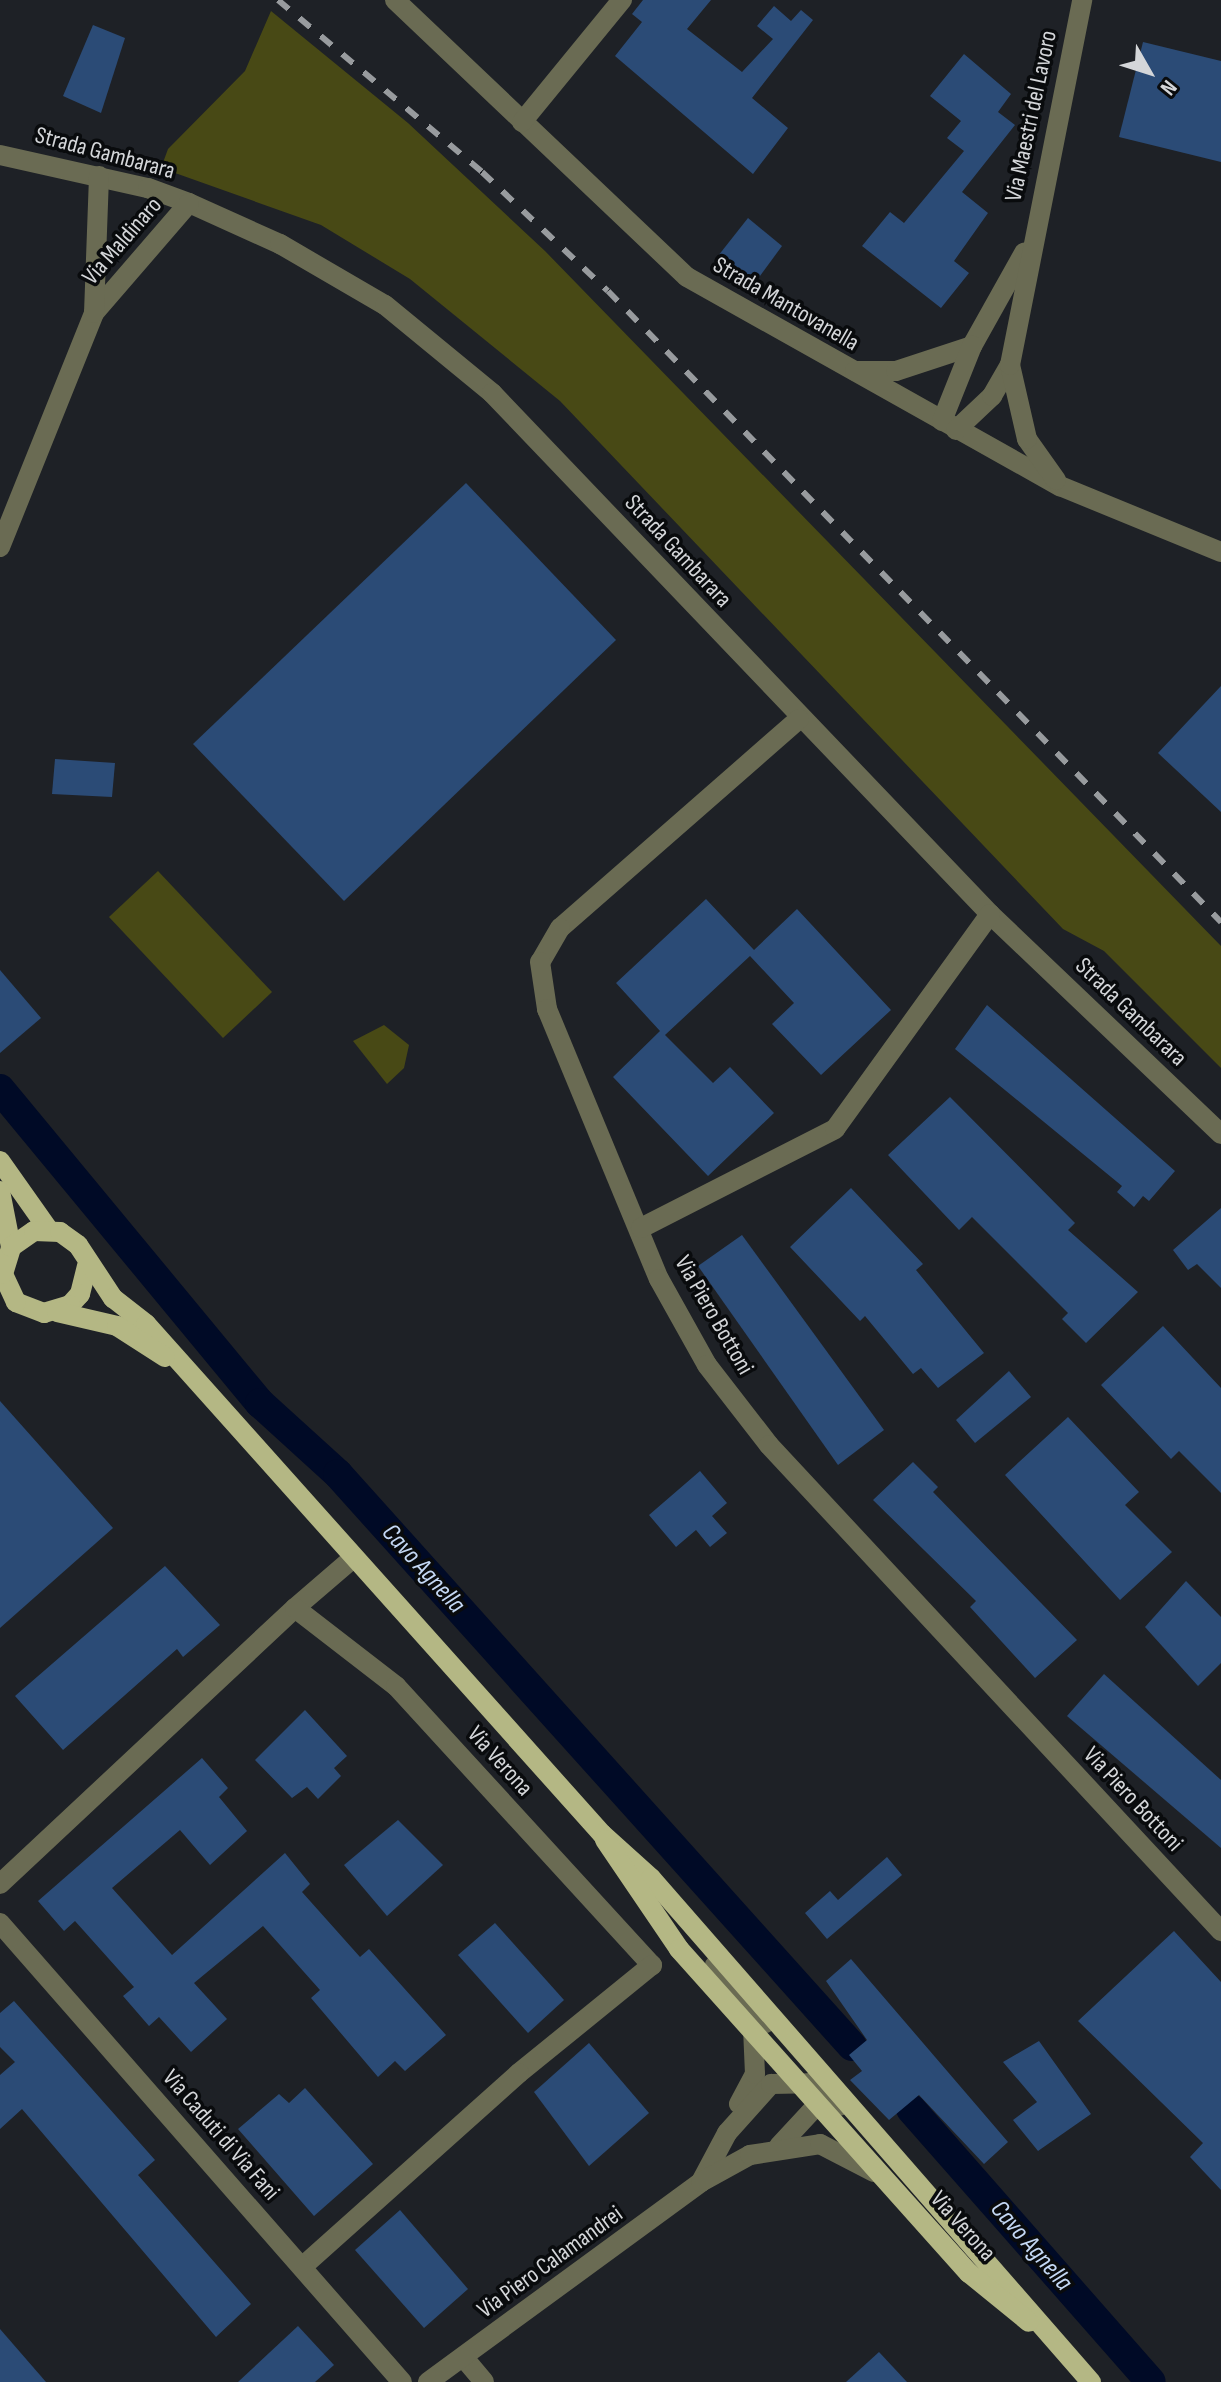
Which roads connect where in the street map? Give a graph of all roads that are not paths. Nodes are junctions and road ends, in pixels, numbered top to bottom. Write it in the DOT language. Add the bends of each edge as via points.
graph roads {
  1 [pos="395,0"];
  2 [pos="622,0"];
  3 [pos="1082,0"];
  4 [pos="522,122"];
  5 [pos="0,155"];
  6 [pos="99,176"];
  7 [pos="189,203"];
  8 [pos="1030,242"];
  9 [pos="94,313"];
  10 [pos="972,346"];
  11 [pos="1010,365"];
  12 [pos="850,371"];
  13 [pos="949,426"];
  14 [pos="1060,486"];
  15 [pos="0,547"];
  16 [pos="1221,552"];
  17 [pos="799,719"];
  18 [pos="990,914"];
  19 [pos="1221,1134"];
  20 [pos="0,1161"];
  21 [pos="0,1191"];
  22 [pos="641,1228"];
  23 [pos="48,1229"];
  24 [pos="11,1247"];
  25 [pos="87,1266"];
  26 [pos="57,1312"];
  27 [pos="178,1365"];
  28 [pos="352,1559"];
  29 [pos="295,1608"];
  30 [pos="602,1834"];
  31 [pos="0,1884"];
  32 [pos="680,1911"];
  33 [pos="0,1923"];
  34 [pos="1221,1931"];
  35 [pos="753,2029"];
  36 [pos="799,2081"];
  37 [pos="819,2095"];
  38 [pos="727,2133"];
  39 [pos="779,2146"];
  40 [pos="888,2180"];
  41 [pos="701,2182"];
  42 [pos="951,2217"];
  43 [pos="302,2267"];
  44 [pos="1048,2335"];
  45 [pos="464,2358"];
  46 [pos="402,2382"];
  47 [pos="428,2382"];
  48 [pos="484,2382"];
  49 [pos="1091,2382"];
  1 -- 4 [label="street, Strada Mantovanella"];
  2 -- 4 [label="street"];
  3 -- 8 [label="street, Via Maestri del Lavoro"];
  4 -- 12 [label="street, Strada Mantovanella" via="687,277"];
  5 -- 6 [label="street, Strada Gambarara"];
  6 -- 7 [label="street, Strada Gambarara"];
  6 -- 9 [label="street, Via Maldinaro"];
  7 -- 9 [label="street, Via Maldinaro"];
  7 -- 17 [label="street, Strada Gambarara" via="280,244 385,305 492,393"];
  8 -- 10 [label="street"];
  8 -- 11 [label="street" via="1021,332"];
  9 -- 15 [label="street, Via Maldinaro"];
  10 -- 12 [label="street" via="896,371"];
  10 -- 13 [label="street"];
  11 -- 13 [label="street" via="992,396"];
  11 -- 14 [label="street" via="1027,439"];
  12 -- 13 [label="street, Strada Mantovanella"];
  13 -- 14 [label="street, Strada Mantovanella"];
  14 -- 16 [label="street, Strada Mantovanella"];
  17 -- 18 [label="street, Strada Gambarara"];
  17 -- 22 [label="street, Via Piero Bottoni" via="560,928 540,962 547,1009"];
  18 -- 19 [label="street, Strada Gambarara"];
  18 -- 22 [label="street" via="835,1129"];
  20 -- 23 [label="main road, Via Verona"];
  21 -- 24 [label="main road, Via Verona"];
  22 -- 34 [label="street, Via Piero Bottoni" via="659,1279 707,1365 769,1445"];
  23 -- 24 [label="main road" via="34,1231"];
  23 -- 25 [label="main road, Via Verona" via="78,1245"];
  24 -- 26 [label="main road, Via Verona" via="3,1274 16,1302 31,1311"];
  25 -- 26 [label="main road" via="80,1294"];
  25 -- 27 [label="main road, Via Verona"];
  26 -- 27 [label="main road, Via Verona" via="117,1326"];
  27 -- 28 [label="main road, Via Verona"];
  28 -- 29 [label="street"];
  28 -- 30 [label="main road, Via Verona"];
  29 -- 31 [label="street"];
  29 -- 43 [label="street, Via Verona" via="396,1686 652,1965 508,2083"];
  30 -- 32 [label="main road, Via Verona"];
  30 -- 35 [label="main road, Via Verona" via="660,1927"];
  32 -- 37 [label="street, Via Verona" via="717,1967"];
  32 -- 42 [label="main road, Via Verona"];
  33 -- 43 [label="street, Via Caduti di Via Fani"];
  35 -- 36 [label="main road, Via Verona"];
  35 -- 38 [label="street, Via Piero Calamandrei" via="755,2074"];
  36 -- 37 [label="main road, Via Verona"];
  36 -- 38 [label="street, Via Piero Calamandrei" via="764,2088"];
  37 -- 39 [label="street, Via Piero Calamandrei"];
  37 -- 40 [label="main road, Via Verona"];
  37 -- 42 [label="street, Via Verona" via="907,2183"];
  38 -- 41 [label="street, Via Piero Calamandrei"];
  39 -- 40 [label="street, Via Piero Calamandrei" via="820,2144"];
  39 -- 41 [label="street, Via Piero Calamandrei"];
  40 -- 44 [label="main road, Via Verona" via="969,2273"];
  41 -- 45 [label="street, Via Piero Calamandrei"];
  42 -- 44 [label="main road, Via Verona"];
  43 -- 46 [label="street, Via Caduti di Via Fani"];
  44 -- 49 [label="main road, Via Verona"];
  45 -- 47 [label="street, Via Piero Calamandrei"];
  45 -- 48 [label="street"];
}
